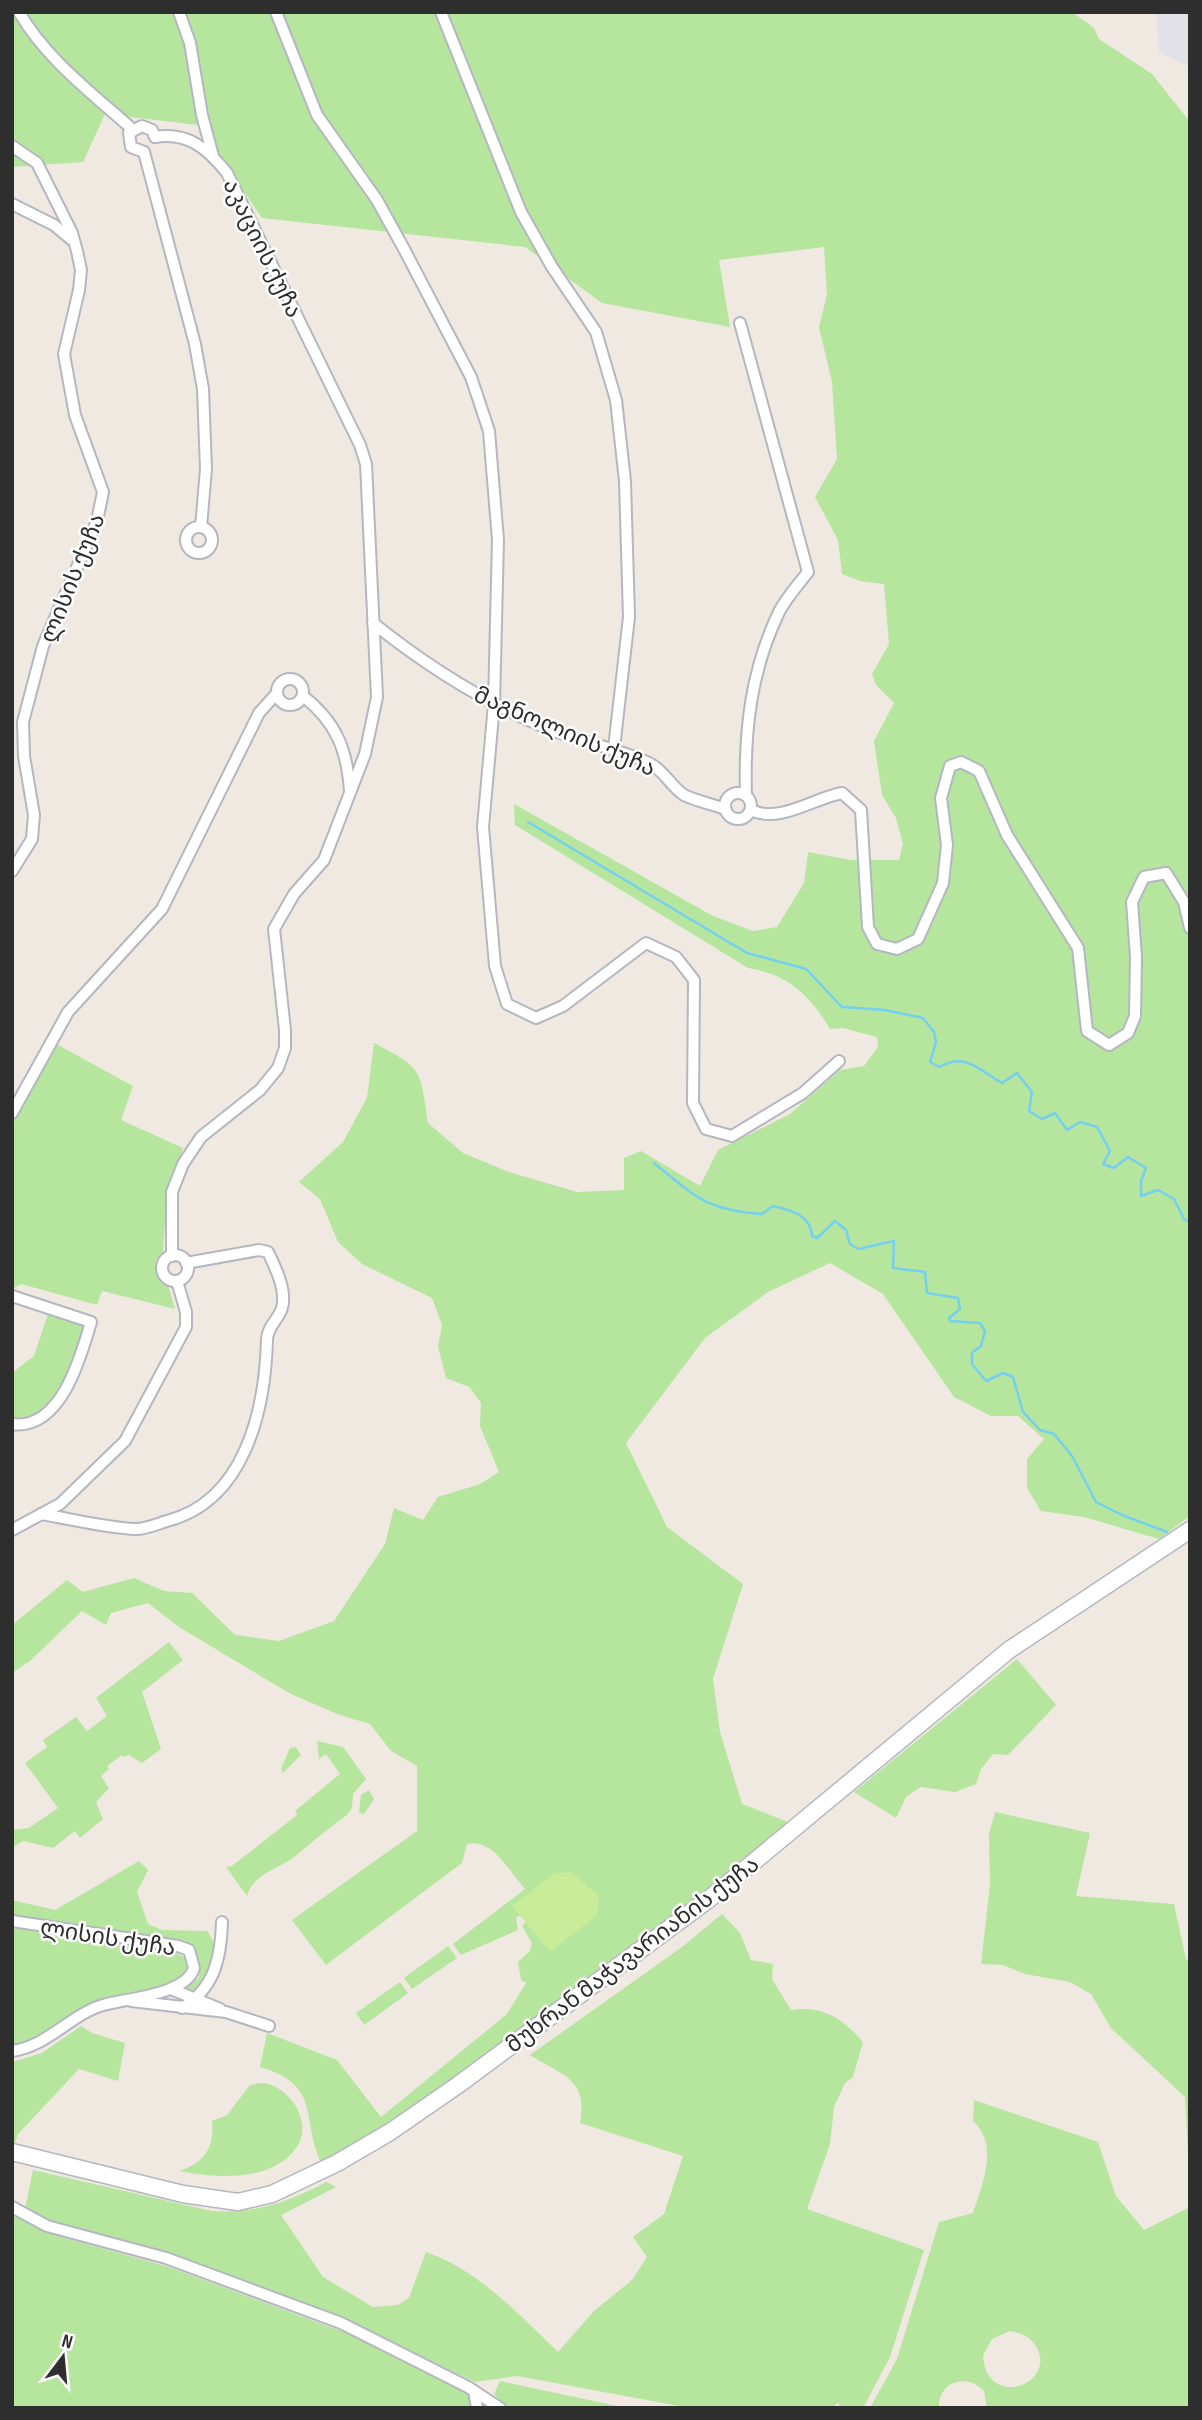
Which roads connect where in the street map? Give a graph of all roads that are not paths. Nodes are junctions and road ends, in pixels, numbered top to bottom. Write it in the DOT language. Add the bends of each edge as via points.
graph roads {
  1 [pos="19,12"];
  2 [pos="179,12"];
  3 [pos="276,12"];
  4 [pos="441,12"];
  5 [pos="132,129"];
  6 [pos="155,137"];
  7 [pos="12,146"];
  8 [pos="144,152"];
  9 [pos="213,156"];
  10 [pos="12,204"];
  11 [pos="74,243"];
  12 [pos="740,323"];
  13 [pos="201,527"];
  14 [pos="373,623"];
  15 [pos="277,693"];
  16 [pos="303,696"];
  17 [pos="494,704"];
  18 [pos="614,748"];
  19 [pos="350,793"];
  20 [pos="746,795"];
  21 [pos="725,809"];
  22 [pos="751,810"];
  23 [pos="12,871"];
  24 [pos="1190,928"];
  25 [pos="839,1061"];
  26 [pos="12,1113"];
  27 [pos="172,1256"];
  28 [pos="186,1263"];
  29 [pos="177,1281"];
  30 [pos="12,1296"];
  31 [pos="12,1424"];
  32 [pos="41,1514"];
  33 [pos="12,1530"];
  34 [pos="1190,1530"];
  35 [pos="12,1921"];
  36 [pos="222,1922"];
  37 [pos="171,1989"];
  38 [pos="196,1998"];
  39 [pos="125,2000"];
  40 [pos="183,2008"];
  41 [pos="226,2012"];
  42 [pos="270,2026"];
  43 [pos="12,2051"];
  44 [pos="12,2152"];
  45 [pos="12,2207"];
  46 [pos="474,2391"];
  47 [pos="477,2408"];
  48 [pos="500,2408"];
  1 -- 5 [label="street" via="79,83"];
  2 -- 9 [label="street" via="190,43"];
  3 -- 17 [label="street" via="317,115 377,201 479,395 494,467 498,540"];
  4 -- 18 [label="street" via="521,212 596,332 616,400 625,481 629,617"];
  5 -- 6 [label="street" via="146,127"];
  5 -- 8 [label="street" via="129,143 135,151"];
  6 -- 8 [label="street" via="154,145"];
  6 -- 9 [label="street, აკაციის ქუჩა" via="182,137"];
  7 -- 11 [label="street, ლისის ქუჩა" via="37,163"];
  8 -- 13 [label="street" via="203,389 206,469"];
  9 -- 14 [label="street, აკაციის ქუჩა" via="227,173 364,454"];
  10 -- 11 [label="street" via="54,225"];
  11 -- 23 [label="street, ლისის ქუჩა" via="81,270 64,354 75,415 103,492 102,507 43,646 23,722 34,815 32,839"];
  12 -- 20 [label="street" via="807,572 780,611 752,691 744,740"];
  14 -- 17 [label="street, მაგნოლიის ქუჩა" via="426,666"];
  14 -- 19 [label="street, აკაციის ქუჩა" via="377,697 365,754"];
  15 -- 16 [label="street" via="289,705"];
  15 -- 16 [label="street" via="282,682 290,679 301,684"];
  15 -- 26 [label="street" via="259,713 162,909 68,1012"];
  16 -- 19 [label="street" via="337,732 347,756"];
  17 -- 18 [label="street, მაგნოლიის ქუჩა" via="554,731"];
  17 -- 25 [label="street" via="483,827 495,966 507,1004 536,1018 563,1006 646,943 676,957 694,980 693,1103 706,1129 732,1136 803,1093"];
  18 -- 21 [label="street, მაგნოლიის ქუჩა" via="653,765 683,794"];
  19 -- 27 [label="street" via="324,860 294,894 275,929 285,1030 278,1068 260,1090 201,1138 183,1164 172,1192"];
  20 -- 21 [label="street" via="729,797"];
  20 -- 22 [label="street"];
  21 -- 22 [label="street" via="737,820"];
  22 -- 24 [label="street" via="761,815 772,813 842,793 861,810 868,927 877,944 897,950 918,939 943,883 947,845 941,798 950,766 961,762 979,771 1007,835 1078,948 1087,1031 1109,1045 1128,1033 1135,1016 1132,902 1144,877 1166,873 1184,902"];
  27 -- 28 [label="street"];
  27 -- 29 [label="street" via="163,1262 163,1273"];
  28 -- 29 [label="street" via="185,1276"];
  28 -- 32 [label="street" via="268,1252 283,1291 282,1308 267,1332 266,1381 236,1471 185,1517 137,1529"];
  29 -- 32 [label="street" via="186,1327 139,1420 125,1441 78,1488"];
  30 -- 31 [label="street" via="91,1322 76,1373 60,1399 39,1419 26,1425"];
  32 -- 33 [label="street"];
  34 -- 44 [label="main road, მუხრან მაჭავარიანის ქუჩა" via="1009,1650 709,1899 458,2085 337,2163 272,2194 238,2202 183,2194"];
  35 -- 37 [label="street, ლისის ქუჩა" via="183,1947 193,1956 194,1968 188,1981"];
  36 -- 38 [label="street" via="216,1969"];
  37 -- 38 [label="street"];
  37 -- 39 [label="street, ლისის ქუჩა"];
  38 -- 40 [label="street"];
  38 -- 41 [label="street"];
  39 -- 40 [label="street"];
  39 -- 43 [label="street, ლისის ქუჩა" via="89,2010 37,2044"];
  40 -- 41 [label="street"];
  41 -- 42 [label="street"];
  45 -- 46 [label="street" via="47,2226 166,2258 341,2323"];
  46 -- 47 [label="street"];
  46 -- 48 [label="street"];
}
